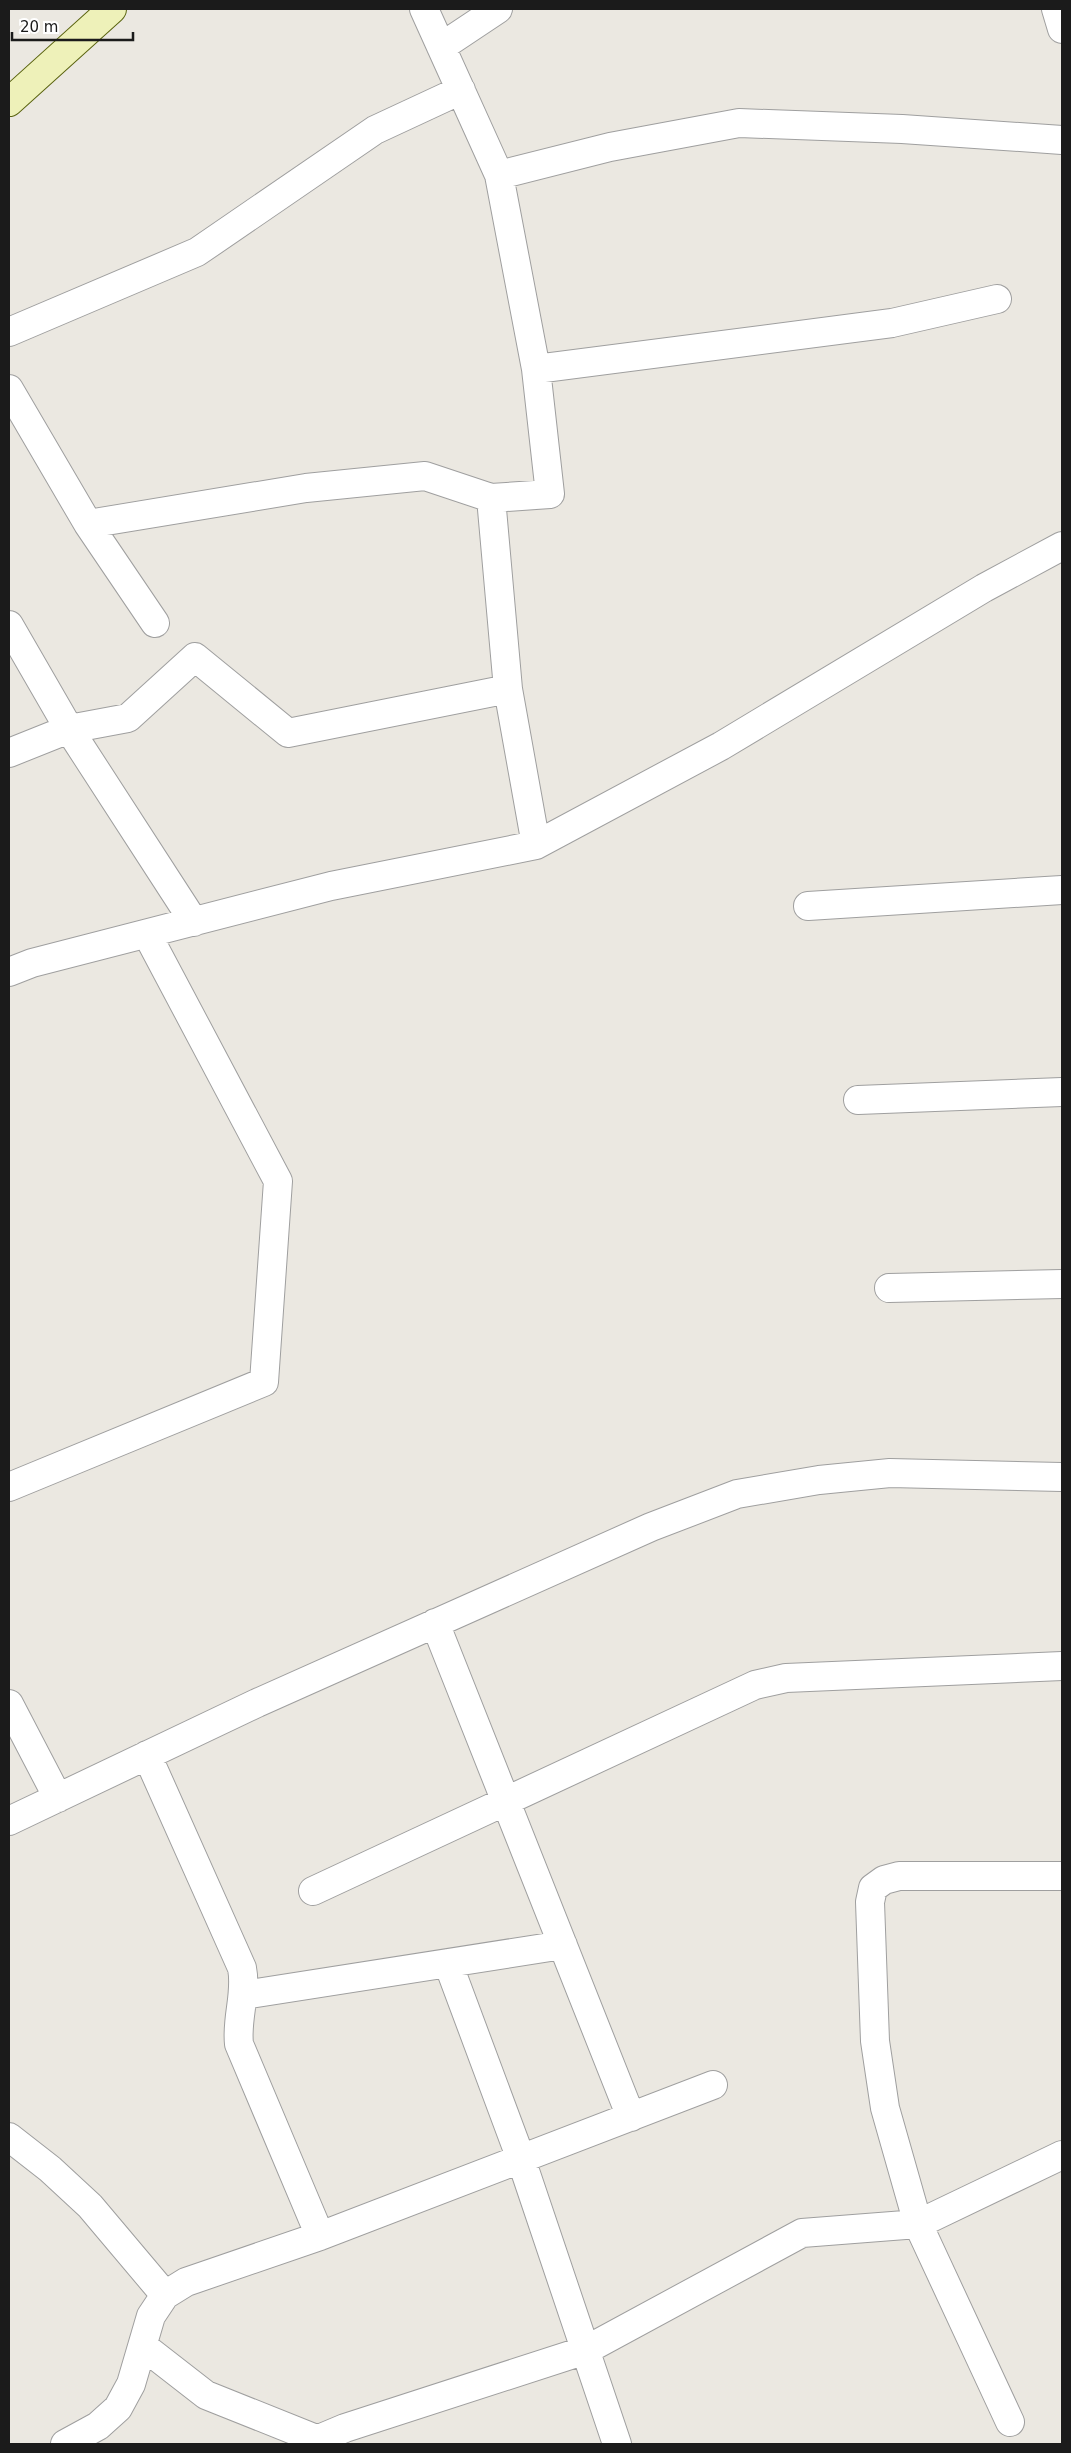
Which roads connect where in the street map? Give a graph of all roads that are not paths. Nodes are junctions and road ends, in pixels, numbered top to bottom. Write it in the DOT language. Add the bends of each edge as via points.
graph roads {
  1 [pos="112,9"];
  2 [pos="424,9"];
  3 [pos="498,9"];
  4 [pos="1056,9"];
  5 [pos="1062,29"];
  6 [pos="441,47"];
  7 [pos="461,90"];
  8 [pos="9,102"];
  9 [pos="1062,140"];
  10 [pos="500,175"];
  11 [pos="998,299"];
  12 [pos="9,332"];
  13 [pos="536,369"];
  14 [pos="9,388"];
  15 [pos="491,498"];
  16 [pos="88,524"];
  17 [pos="1062,546"];
  18 [pos="155,623"];
  19 [pos="9,625"];
  20 [pos="508,689"];
  21 [pos="69,729"];
  22 [pos="9,752"];
  23 [pos="536,845"];
  24 [pos="1062,890"];
  25 [pos="808,906"];
  26 [pos="194,922"];
  27 [pos="147,934"];
  28 [pos="9,972"];
  29 [pos="1062,1092"];
  30 [pos="858,1100"];
  31 [pos="1062,1284"];
  32 [pos="888,1288"];
  33 [pos="1062,1477"];
  34 [pos="9,1487"];
  35 [pos="435,1624"];
  36 [pos="1062,1666"];
  37 [pos="9,1704"];
  38 [pos="147,1755"];
  39 [pos="58,1798"];
  40 [pos="505,1801"];
  41 [pos="9,1821"];
  42 [pos="1062,1876"];
  43 [pos="313,1891"];
  44 [pos="563,1945"];
  45 [pos="448,1963"];
  46 [pos="244,1995"];
  47 [pos="713,2085"];
  48 [pos="632,2117"];
  49 [pos="9,2137"];
  50 [pos="1062,2155"];
  51 [pos="521,2159"];
  52 [pos="918,2224"];
  53 [pos="320,2236"];
  54 [pos="165,2294"];
  55 [pos="143,2346"];
  56 [pos="586,2350"];
  57 [pos="1010,2422"];
  58 [pos="311,2442"];
  59 [pos="65,2444"];
  60 [pos="617,2444"];
  1 -- 8 [label="main road"];
  2 -- 6 [label="street"];
  3 -- 6 [label="street"];
  4 -- 5 [label="street"];
  6 -- 7 [label="street"];
  7 -- 10 [label="street"];
  7 -- 12 [label="street" via="375,130 197,252"];
  9 -- 10 [label="street" via="902,128 739,123 610,147"];
  10 -- 13 [label="street"];
  11 -- 13 [label="street" via="892,323"];
  13 -- 15 [label="street" via="550,494"];
  14 -- 16 [label="street"];
  15 -- 16 [label="street" via="425,476 306,488"];
  15 -- 20 [label="street"];
  16 -- 18 [label="street"];
  17 -- 23 [label="street" via="984,588 721,746"];
  19 -- 21 [label="street"];
  20 -- 21 [label="street" via="288,733 195,657 128,718"];
  20 -- 23 [label="street"];
  21 -- 22 [label="street"];
  21 -- 26 [label="street"];
  23 -- 26 [label="street" via="330,886"];
  24 -- 25 [label="street"];
  26 -- 27 [label="street"];
  27 -- 28 [label="street" via="32,963"];
  27 -- 34 [label="street" via="278,1181 264,1382"];
  29 -- 30 [label="street"];
  31 -- 32 [label="street"];
  33 -- 35 [label="street" via="890,1473 819,1480 737,1494 651,1527"];
  35 -- 38 [label="street"];
  35 -- 40 [label="street"];
  36 -- 40 [label="street" via="786,1678 755,1685"];
  37 -- 39 [label="street"];
  38 -- 39 [label="street"];
  38 -- 46 [label="street" via="242,1968"];
  39 -- 41 [label="street"];
  40 -- 43 [label="street"];
  40 -- 44 [label="street"];
  42 -- 52 [label="street" via="899,1876 884,1880 873,1888 870,1902 875,2041 885,2108"];
  44 -- 45 [label="street"];
  44 -- 48 [label="street"];
  45 -- 46 [label="street"];
  45 -- 51 [label="street"];
  46 -- 53 [label="street" via="239,2044"];
  47 -- 48 [label="street"];
  48 -- 51 [label="street"];
  49 -- 54 [label="street" via="50,2168 90,2206"];
  50 -- 52 [label="street"];
  51 -- 53 [label="street"];
  51 -- 56 [label="street"];
  52 -- 56 [label="street" via="802,2233"];
  52 -- 57 [label="street"];
  53 -- 54 [label="street" via="186,2282"];
  54 -- 55 [label="street" via="152,2316"];
  55 -- 58 [label="street" via="206,2395"];
  55 -- 59 [label="street" via="131,2384 118,2408 98,2426"];
  56 -- 58 [label="street"];
  56 -- 60 [label="street"];
}
